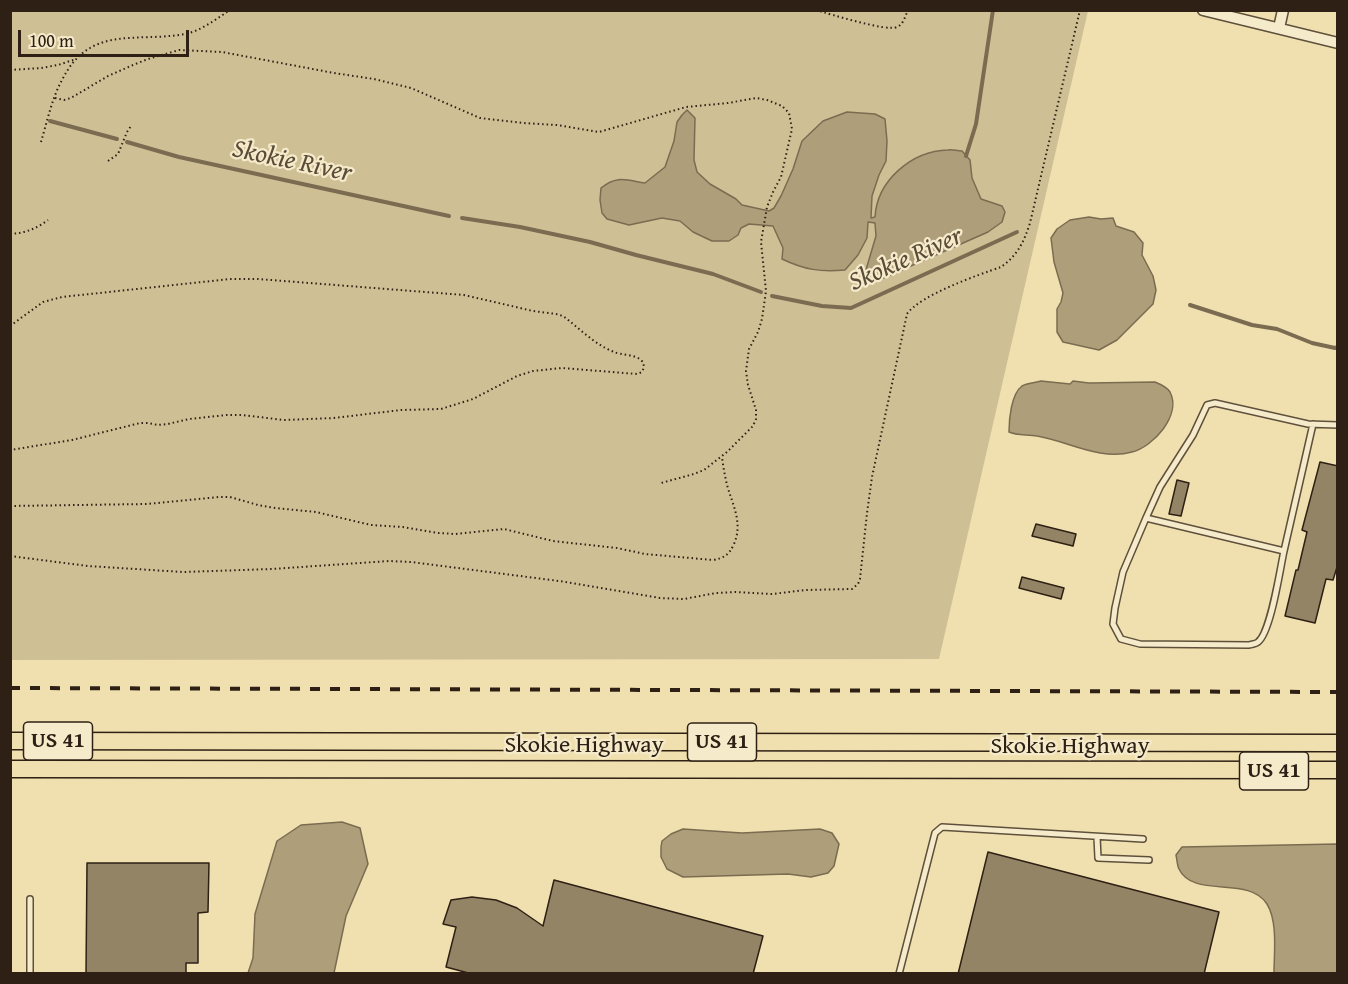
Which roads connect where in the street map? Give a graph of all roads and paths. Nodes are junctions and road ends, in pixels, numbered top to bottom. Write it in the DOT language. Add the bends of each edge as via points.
graph roads {
  1 [pos="230,10"];
  2 [pos="816,10"];
  3 [pos="908,10"];
  4 [pos="1080,10"];
  5 [pos="1203,10"];
  6 [pos="1283,10"];
  7 [pos="1279,28"];
  8 [pos="1338,43"];
  9 [pos="76,59"];
  10 [pos="10,70"];
  11 [pos="55,98"];
  12 [pos="131,126"];
  13 [pos="41,142"];
  14 [pos="108,161"];
  15 [pos="48,220"];
  16 [pos="10,234"];
  17 [pos="10,326"];
  18 [pos="1313,424"];
  19 [pos="1338,425"];
  20 [pos="10,450"];
  21 [pos="722,457"];
  22 [pos="661,483"];
  23 [pos="10,506"];
  24 [pos="1146,518"];
  25 [pos="1284,551"];
  26 [pos="10,556"];
  27 [pos="10,741"];
  28 [pos="1338,743"];
  29 [pos="10,770"];
  30 [pos="1338,770"];
  31 [pos="1097,837"];
  32 [pos="1143,839"];
  33 [pos="1149,860"];
  34 [pos="30,899"];
  35 [pos="30,974"];
  36 [pos="898,974"];
  1 -- 9 [label="path" via="186,34 106,41"];
  2 -- 3 [label="path" via="893,28 903,23"];
  4 -- 26 [label="path" via="1026,237 1010,261 1001,267 924,299 907,314 872,477 860,579 852,589 716,593 684,599 411,562 183,572"];
  5 -- 7 [label="street"];
  6 -- 7 [label="street"];
  7 -- 8 [label="street"];
  9 -- 10 [label="path" via="41,68"];
  9 -- 11 [label="path"];
  11 -- 13 [label="path"];
  11 -- 21 [label="path" via="71,98 108,76 179,50 222,52 374,79 411,88 480,118 599,132 679,108 756,98 782,106 789,113 792,129 761,242 766,291 762,319 749,349 747,371 756,419"];
  12 -- 14 [label="path" via="118,153"];
  15 -- 16 [label="path" via="27,232"];
  17 -- 20 [label="path" via="43,302 62,297 258,279 464,295 556,314 602,346 638,358 644,365 638,375 562,368 533,371 441,409 284,420 207,416 168,424 140,423"];
  18 -- 19 [label="lane"];
  18 -- 24 [label="lane" via="1215,403 1207,405"];
  18 -- 25 [label="lane"];
  21 -- 22 [label="path" via="704,470"];
  21 -- 23 [label="path" via="738,526 731,551 712,560 553,541 504,529 456,534 371,525 230,497 136,504"];
  24 -- 25 [label="lane"];
  24 -- 25 [label="lane" via="1123,572 1115,608 1116,632 1128,642 1258,642 1270,619"];
  27 -- 28 [label="highway, Skokie Highway / US 41"];
  29 -- 30 [label="highway, Skokie Highway / US 41"];
  31 -- 32 [label="lane"];
  31 -- 33 [label="lane" via="1098,858"];
  31 -- 36 [label="lane" via="942,827 935,833"];
  34 -- 35 [label="lane"];
}
